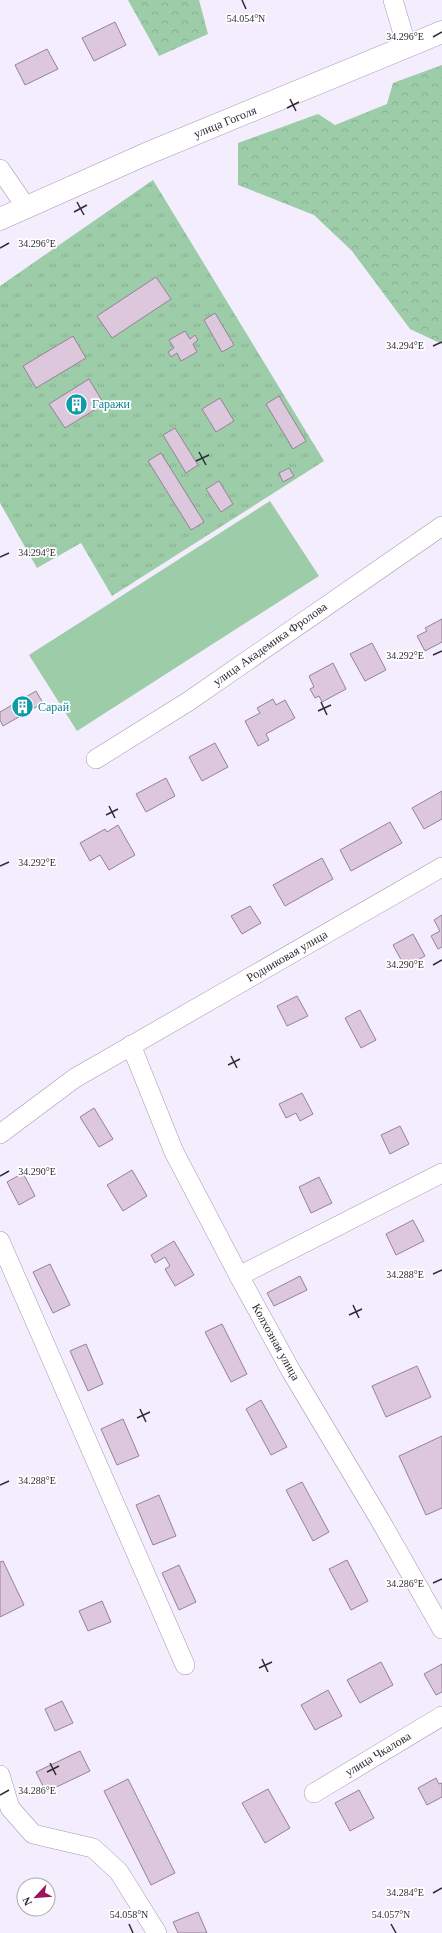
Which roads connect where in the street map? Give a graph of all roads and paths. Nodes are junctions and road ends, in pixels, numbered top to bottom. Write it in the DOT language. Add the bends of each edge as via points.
graph roads {
  1 [pos="392,0"];
  2 [pos="442,32"];
  3 [pos="407,47"];
  4 [pos="0,169"];
  5 [pos="26,207"];
  6 [pos="0,220"];
  7 [pos="442,526"];
  8 [pos="96,759"];
  9 [pos="442,867"];
  10 [pos="131,1045"];
  11 [pos="0,1134"];
  12 [pos="442,1173"];
  13 [pos="0,1241"];
  14 [pos="239,1276"];
  15 [pos="442,1629"];
  16 [pos="185,1665"];
  17 [pos="442,1716"];
  18 [pos="0,1775"];
  19 [pos="314,1793"];
  20 [pos="157,1933"];
  1 -- 3 [label="street"];
  2 -- 3 [label="main road, улица Гоголя"];
  3 -- 5 [label="main road, улица Гоголя" via="146,154"];
  4 -- 5 [label="street"];
  5 -- 6 [label="main road, улица Гоголя"];
  7 -- 8 [label="street, улица Академика Фролова" via="189,701"];
  9 -- 10 [label="street, Родниковая улица"];
  10 -- 11 [label="street, Родниковая улица" via="75,1078"];
  10 -- 14 [label="street, Колхозная улица" via="174,1152"];
  12 -- 14 [label="street"];
  13 -- 16 [label="street"];
  14 -- 15 [label="street, Колхозная улица" via="291,1371"];
  17 -- 19 [label="street, улица Чкалова"];
  18 -- 20 [label="street" via="10,1808 33,1834 93,1848 119,1872"];
}
